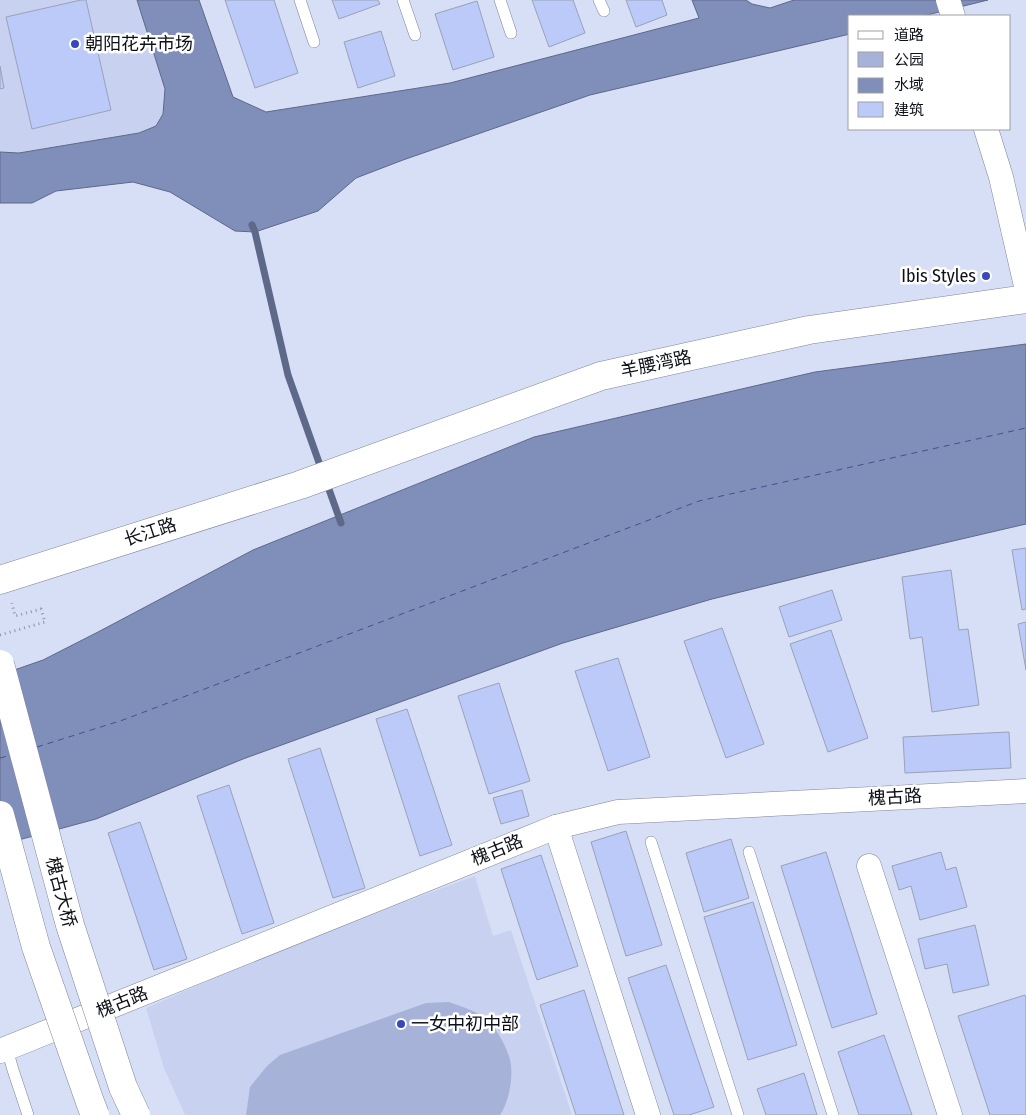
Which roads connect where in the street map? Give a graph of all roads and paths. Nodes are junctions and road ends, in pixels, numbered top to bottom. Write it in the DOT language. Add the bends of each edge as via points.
graph roads {
  1 [pos="300,0"];
  2 [pos="403,0"];
  3 [pos="500,0"];
  4 [pos="948,0"];
  5 [pos="953,15"];
  6 [pos="511,33"];
  7 [pos="414,35"];
  8 [pos="314,42"];
  9 [pos="986,130"];
  10 [pos="1026,286"];
  11 [pos="1026,299"];
  12 [pos="300,485"];
  13 [pos="2,580"];
  14 [pos="0,635"];
  15 [pos="0,664"];
  16 [pos="1026,790"];
  17 [pos="0,816"];
  18 [pos="556,827"];
  19 [pos="651,842"];
  20 [pos="749,852"];
  21 [pos="869,866"];
  22 [pos="4,1050"];
  23 [pos="28,1115"];
  24 [pos="95,1115"];
  25 [pos="136,1115"];
  26 [pos="648,1115"];
  27 [pos="738,1115"];
  28 [pos="834,1115"];
  29 [pos="950,1115"];
  1 -- 8 [label="lane"];
  2 -- 7 [label="lane"];
  3 -- 6 [label="lane"];
  4 -- 5 [label="street"];
  9 -- 10 [label="street" via="1001,177"];
  11 -- 12 [label="street, 羊腰湾路" via="809,330 601,376"];
  12 -- 13 [label="street, 长江路"];
  13 -- 14 [label="path" via="15,616 41,609 45,622"];
  15 -- 25 [label="street, 槐古大桥, bridge" via="70,925 123,1087"];
  16 -- 18 [label="street, 槐古路" via="618,812"];
  17 -- 24 [label="street, bridge" via="36,947"];
  18 -- 22 [label="street, 槐古路"];
  18 -- 26 [label="street"];
  19 -- 27 [label="lane"];
  20 -- 28 [label="lane"];
  21 -- 29 [label="street"];
  22 -- 23 [label="lane"];
}
